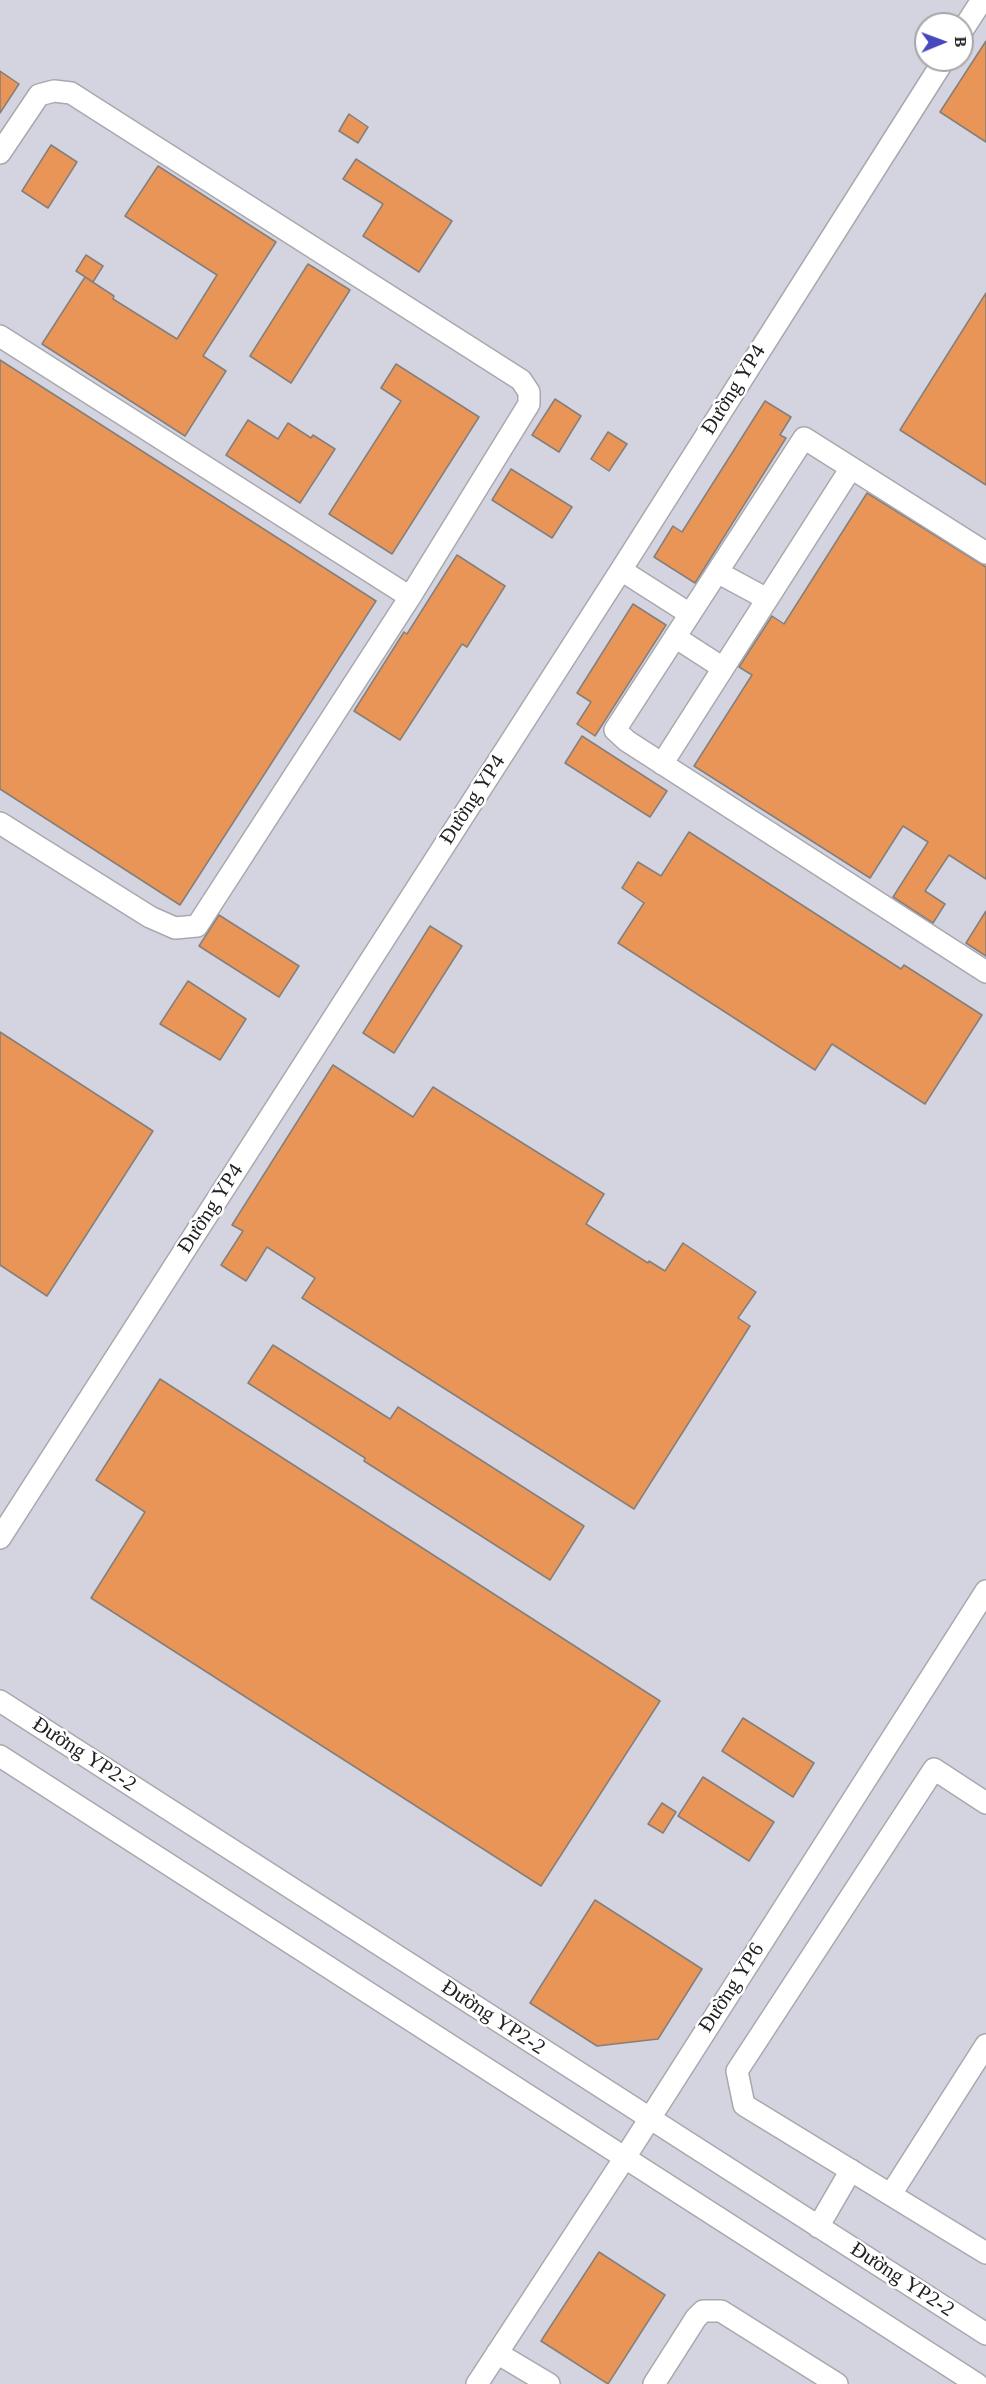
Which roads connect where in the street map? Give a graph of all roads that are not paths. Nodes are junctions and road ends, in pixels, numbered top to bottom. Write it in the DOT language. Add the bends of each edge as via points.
graph roads {
  1 [pos="936,72"];
  2 [pos="0,153"];
  3 [pos="0,336"];
  4 [pos="851,468"];
  5 [pos="986,553"];
  6 [pos="621,570"];
  7 [pos="717,572"];
  8 [pos="410,597"];
  9 [pos="767,599"];
  10 [pos="690,614"];
  11 [pos="675,637"];
  12 [pos="723,668"];
  13 [pos="662,764"];
  14 [pos="0,822"];
  15 [pos="986,972"];
  16 [pos="0,1538"];
  17 [pos="986,1591"];
  18 [pos="0,1701"];
  19 [pos="0,1756"];
  20 [pos="986,1803"];
  21 [pos="986,2045"];
  22 [pos="649,2118"];
  23 [pos="624,2159"];
  24 [pos="851,2170"];
  25 [pos="891,2194"];
  26 [pos="818,2227"];
  27 [pos="986,2253"];
  28 [pos="986,2334"];
  29 [pos="497,2353"];
  30 [pos="477,2384"];
  31 [pos="549,2384"];
  32 [pos="654,2384"];
  33 [pos="837,2384"];
  34 [pos="977,2384"];
  1 -- 6 [label="street, Đường YP4"];
  2 -- 8 [label="street" via="39,94 71,93 521,380 529,392 529,404"];
  3 -- 8 [label="street"];
  4 -- 5 [label="street"];
  4 -- 7 [label="street" via="804,438"];
  4 -- 9 [label="street"];
  6 -- 10 [label="street"];
  6 -- 16 [label="street, Đường YP4"];
  7 -- 9 [label="street"];
  7 -- 10 [label="street"];
  8 -- 14 [label="street" via="197,926 175,928 150,917"];
  9 -- 12 [label="street"];
  10 -- 11 [label="street"];
  11 -- 12 [label="street"];
  11 -- 13 [label="street" via="615,730"];
  12 -- 13 [label="street"];
  13 -- 15 [label="street"];
  17 -- 22 [label="street, Đường YP6"];
  18 -- 22 [label="street, Đường YP2-2"];
  19 -- 23 [label="street"];
  20 -- 24 [label="street" via="934,1769 737,2071 744,2105"];
  21 -- 25 [label="street"];
  22 -- 23 [label="street, Đường YP6"];
  22 -- 26 [label="street, Đường YP2-2"];
  23 -- 29 [label="street, Đường YP6"];
  23 -- 34 [label="street"];
  24 -- 25 [label="street"];
  24 -- 26 [label="street"];
  25 -- 27 [label="street"];
  26 -- 28 [label="street, Đường YP2-2"];
  29 -- 30 [label="street, Đường YP6"];
  29 -- 31 [label="street"];
  32 -- 33 [label="street" via="696,2318 703,2311 721,2311"];
}
